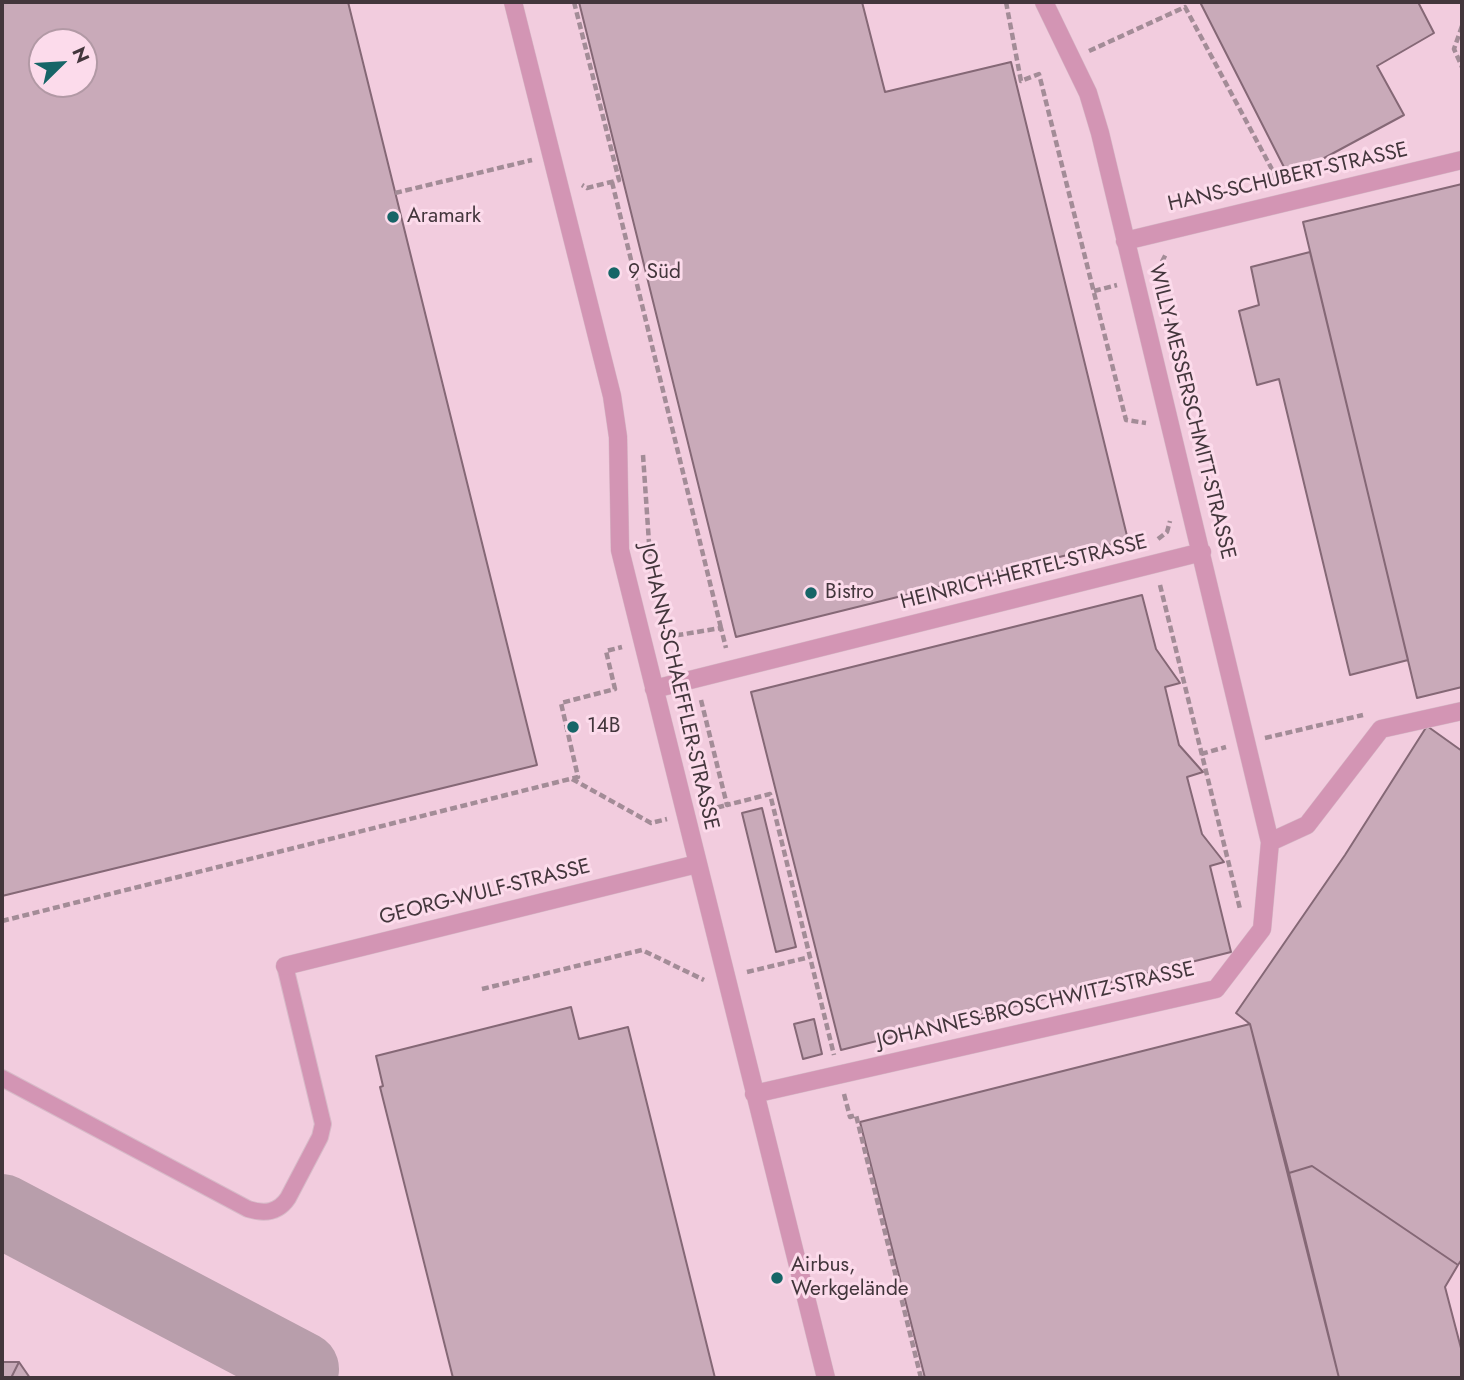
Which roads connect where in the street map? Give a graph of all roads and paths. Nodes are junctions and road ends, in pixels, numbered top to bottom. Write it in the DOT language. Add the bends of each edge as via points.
graph roads {
  1 [pos="513,2"];
  2 [pos="574,2"];
  3 [pos="1006,2"];
  4 [pos="1044,2"];
  5 [pos="1462,26"];
  6 [pos="1086,52"];
  7 [pos="1462,66"];
  8 [pos="537,159"];
  9 [pos="1462,160"];
  10 [pos="611,182"];
  11 [pos="582,185"];
  12 [pos="1278,190"];
  13 [pos="396,193"];
  14 [pos="1125,241"];
  15 [pos="1179,250"];
  16 [pos="1155,275"];
  17 [pos="1122,284"];
  18 [pos="1094,292"];
  19 [pos="1153,428"];
  20 [pos="1171,515"];
  21 [pos="1153,543"];
  22 [pos="1202,552"];
  23 [pos="1158,580"];
  24 [pos="721,628"];
  25 [pos="666,637"];
  26 [pos="630,645"];
  27 [pos="728,655"];
  28 [pos="654,688"];
  29 [pos="713,695"];
  30 [pos="1462,711"];
  31 [pos="1370,714"];
  32 [pos="1247,742"];
  33 [pos="1201,754"];
  34 [pos="572,779"];
  35 [pos="727,805"];
  36 [pos="707,810"];
  37 [pos="671,818"];
  38 [pos="1270,842"];
  39 [pos="697,864"];
  40 [pos="2,921"];
  41 [pos="1249,946"];
  42 [pos="810,957"];
  43 [pos="285,966"];
  44 [pos="747,972"];
  45 [pos="708,982"];
  46 [pos="482,989"];
  47 [pos="839,1075"];
  48 [pos="2,1078"];
  49 [pos="754,1094"];
  50 [pos="825,1378"];
  51 [pos="921,1378"];
  1 -- 28 [label="street, JOHANN-SCHAEFFLER-STRASSE" via="612,396 618,438 620,550"];
  2 -- 10 [label="path" via="618,180"];
  3 -- 18 [label="path" via="1021,81 1039,74"];
  4 -- 14 [label="street, WILLY-MESSERSCHMITT-STRASSE" via="1087,93"];
  5 -- 7 [label="path" via="1454,49"];
  6 -- 12 [label="path" via="1185,7 1274,173"];
  8 -- 13 [label="path"];
  9 -- 14 [label="street, HANS-SCHUBERT-STRASSE"];
  10 -- 11 [label="path"];
  10 -- 24 [label="path"];
  14 -- 22 [label="street, WILLY-MESSERSCHMITT-STRASSE"];
  15 -- 16 [label="path" via="1166,254"];
  17 -- 18 [label="path"];
  18 -- 19 [label="path" via="1126,420 1143,420"];
  20 -- 21 [label="path" via="1167,532"];
  22 -- 28 [label="street, HEINRICH-HERTEL-STRASSE"];
  22 -- 32 [label="street, WILLY-MESSERSCHMITT-STRASSE"];
  23 -- 33 [label="path"];
  24 -- 25 [label="path"];
  24 -- 27 [label="path"];
  26 -- 34 [label="path" via="606,651 615,689 561,703 578,777"];
  28 -- 39 [label="street, JOHANN-SCHAEFFLER-STRASSE"];
  29 -- 35 [label="path" via="701,699"];
  30 -- 38 [label="street" via="1381,729 1307,825"];
  31 -- 32 [label="path"];
  32 -- 33 [label="path"];
  32 -- 38 [label="street, WILLY-MESSERSCHMITT-STRASSE"];
  33 -- 41 [label="path"];
  34 -- 37 [label="path" via="651,823"];
  34 -- 40 [label="path"];
  35 -- 36 [label="path"];
  35 -- 42 [label="path" via="770,794"];
  38 -- 41 [label="street, JOHANNES-BROSCHWITZ-STRASSE" via="1262,929"];
  39 -- 43 [label="street, GEORG-WULF-STRASSE"];
  39 -- 49 [label="street, JOHANN-SCHAEFFLER-STRASSE"];
  41 -- 47 [label="street, JOHANNES-BROSCHWITZ-STRASSE" via="1216,989"];
  42 -- 44 [label="path"];
  42 -- 47 [label="path"];
  43 -- 48 [label="lane" via="323,1124 288,1198 273,1211 248,1209"];
  45 -- 46 [label="path" via="642,950"];
  47 -- 49 [label="street, JOHANNES-BROSCHWITZ-STRASSE"];
  47 -- 51 [label="path" via="849,1117 856,1115"];
  49 -- 50 [label="street, JOHANN-SCHAEFFLER-STRASSE"];
}
